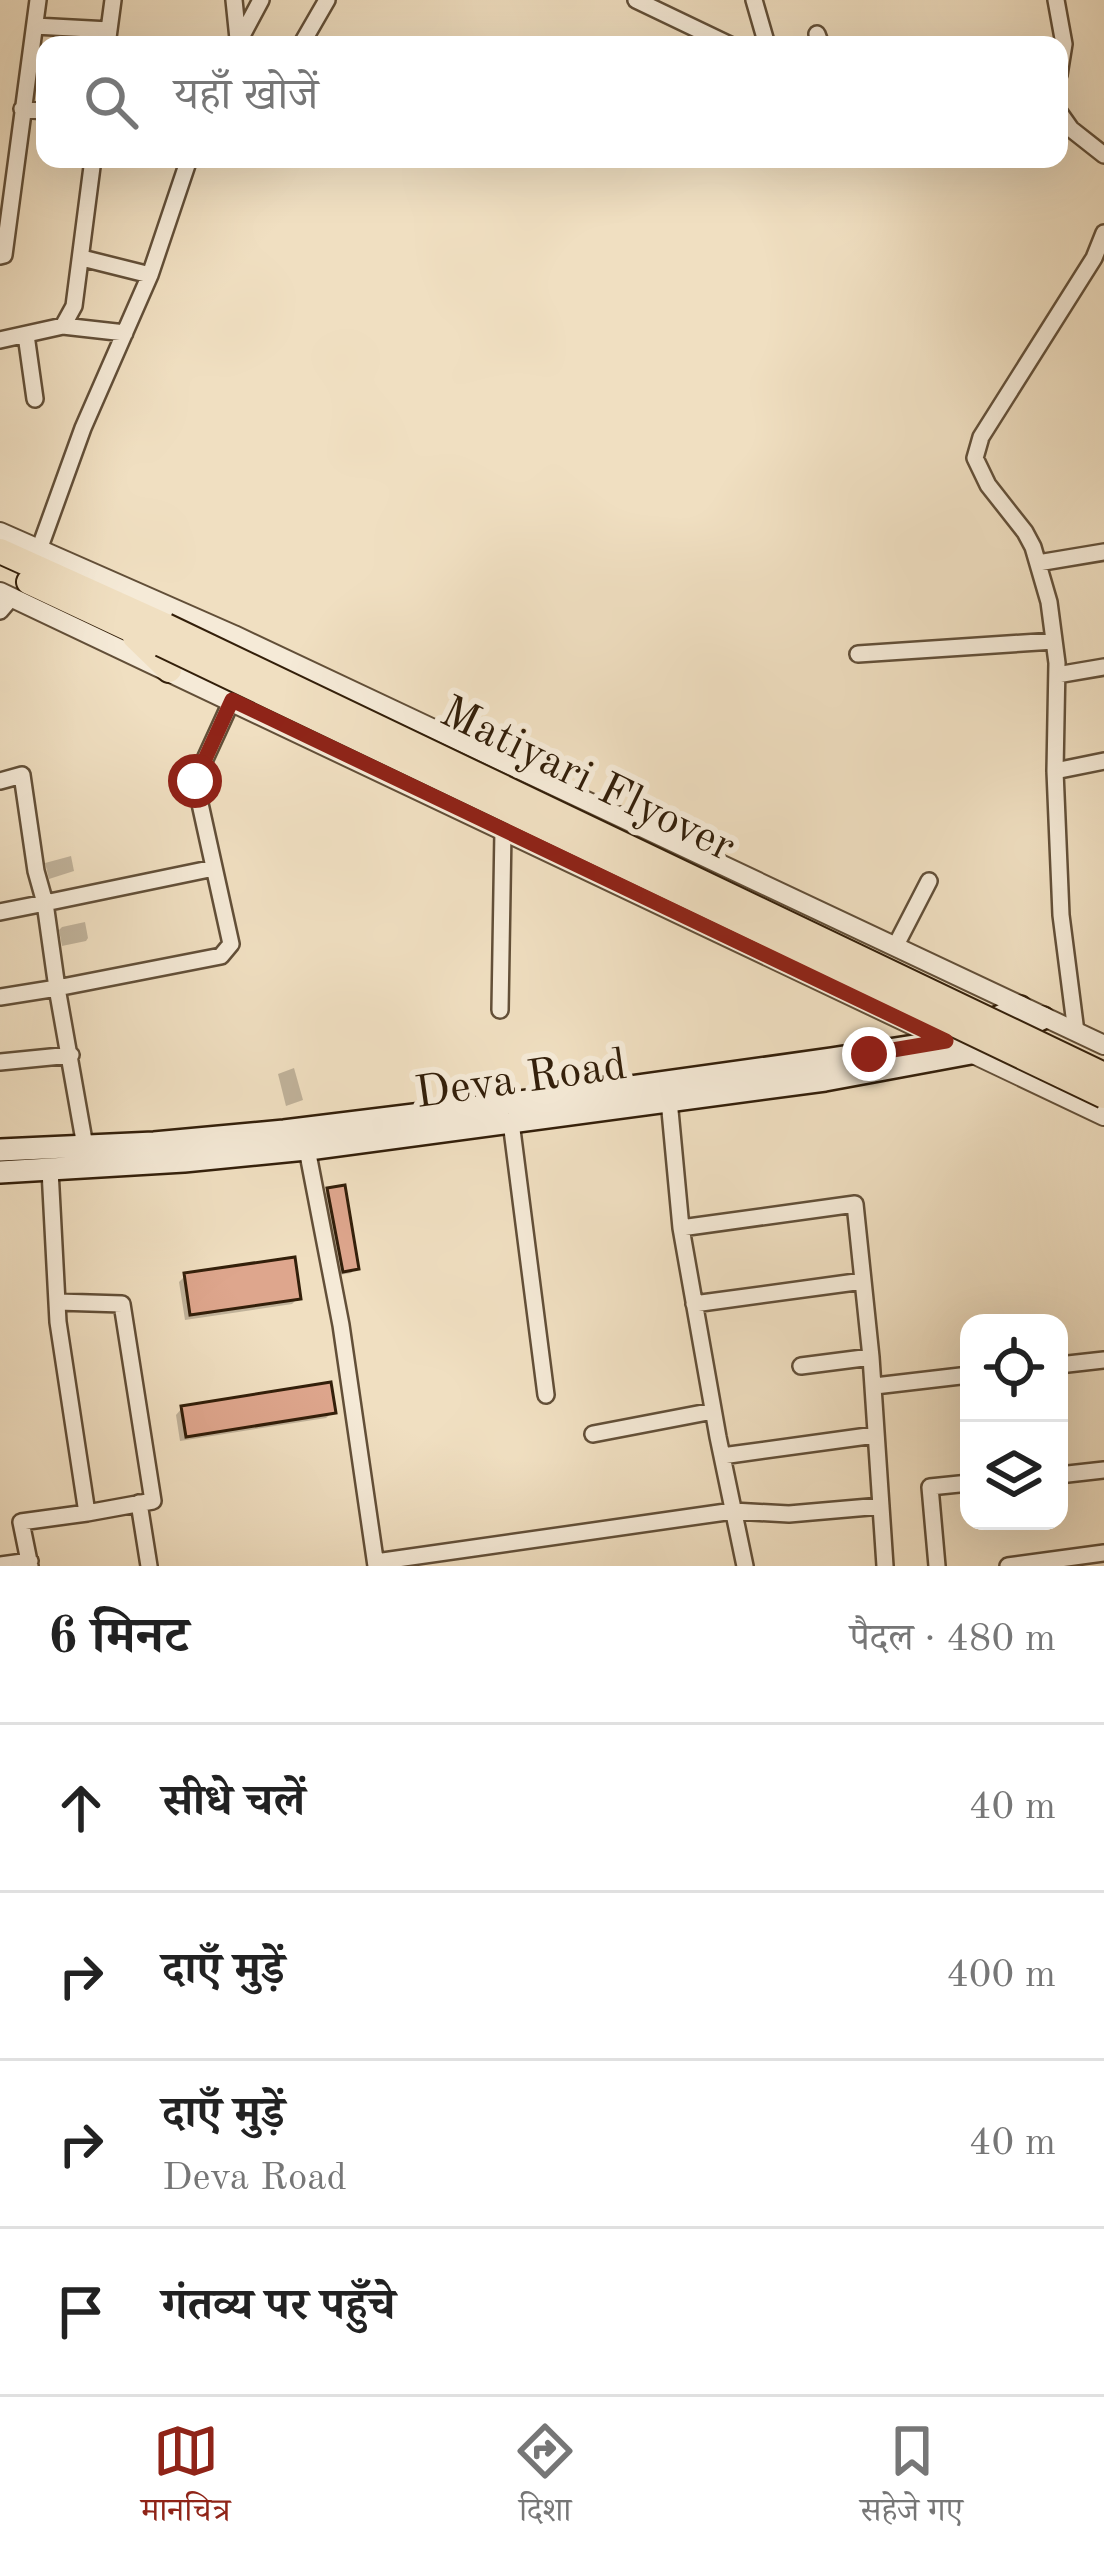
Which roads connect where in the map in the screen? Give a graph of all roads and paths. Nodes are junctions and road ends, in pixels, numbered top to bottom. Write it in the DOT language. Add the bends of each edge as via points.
graph roads {
  1 [pos="38,0"];
  2 [pos="113,0"];
  3 [pos="234,0"];
  4 [pos="261,0"];
  5 [pos="327,0"];
  6 [pos="636,0"];
  7 [pos="754,0"];
  8 [pos="1056,0"];
  9 [pos="35,26"];
  10 [pos="96,36"];
  11 [pos="108,36"];
  12 [pos="240,36"];
  13 [pos="245,36"];
  14 [pos="306,36"];
  15 [pos="711,36"];
  16 [pos="764,36"];
  17 [pos="1063,36"];
  18 [pos="22,109"];
  19 [pos="36,110"];
  20 [pos="1068,125"];
  21 [pos="1104,155"];
  22 [pos="92,168"];
  23 [pos="187,168"];
  24 [pos="1104,233"];
  25 [pos="0,256"];
  26 [pos="82,258"];
  27 [pos="150,274"];
  28 [pos="64,326"];
  29 [pos="125,333"];
  30 [pos="26,335"];
  31 [pos="0,340"];
  32 [pos="34,399"];
  33 [pos="15,547"];
  34 [pos="1104,552"];
  35 [pos="1038,563"];
  36 [pos="0,569"];
  37 [pos="4,600"];
  38 [pos="125,627"];
  39 [pos="163,635"];
  40 [pos="1054,641"];
  41 [pos="858,654"];
  42 [pos="1104,667"];
  43 [pos="169,670"];
  44 [pos="1057,676"];
  45 [pos="232,700"];
  46 [pos="1104,761"];
  47 [pos="1055,771"];
  48 [pos="0,781"];
  49 [pos="503,830"];
  50 [pos="214,868"];
  51 [pos="928,881"];
  52 [pos="45,903"];
  53 [pos="0,912"];
  54 [pos="896,945"];
  55 [pos="57,988"];
  56 [pos="0,997"];
  57 [pos="1020,1007"];
  58 [pos="500,1010"];
  59 [pos="1043,1018"];
  60 [pos="1094,1039"];
  61 [pos="946,1041"];
  62 [pos="971,1053"];
  63 [pos="70,1055"];
  64 [pos="0,1062"];
  65 [pos="1104,1075"];
  66 [pos="1104,1096"];
  67 [pos="669,1100"];
  68 [pos="1104,1115"];
  69 [pos="511,1122"];
  70 [pos="86,1146"];
  71 [pos="307,1149"];
  72 [pos="0,1150"];
  73 [pos="50,1170"];
  74 [pos="0,1172"];
  75 [pos="681,1228"];
  76 [pos="863,1281"];
  77 [pos="58,1302"];
  78 [pos="694,1304"];
  79 [pos="872,1358"];
  80 [pos="1104,1360"];
  81 [pos="1068,1364"];
  82 [pos="801,1366"];
  83 [pos="960,1376"];
  84 [pos="875,1386"];
  85 [pos="546,1395"];
  86 [pos="713,1411"];
  87 [pos="593,1434"];
  88 [pos="875,1435"];
  89 [pos="722,1456"];
  90 [pos="1104,1470"];
  91 [pos="1068,1474"];
  92 [pos="960,1484"];
  93 [pos="139,1503"];
  94 [pos="881,1506"];
  95 [pos="733,1511"];
  96 [pos="87,1513"];
  97 [pos="1104,1553"];
  98 [pos="30,1563"];
  99 [pos="376,1564"];
  100 [pos="0,1565"];
  101 [pos="1035,1565"];
  102 [pos="149,1566"];
  103 [pos="745,1566"];
  104 [pos="886,1566"];
  105 [pos="937,1566"];
  106 [pos="1009,1566"];
  1 -- 9 [label="street"];
  2 -- 11 [label="street"];
  3 -- 12 [label="street"];
  4 -- 13 [label="street"];
  5 -- 14 [label="street"];
  6 -- 15 [label="street"];
  7 -- 16 [label="street"];
  8 -- 17 [label="street"];
  9 -- 10 [label="street"];
  9 -- 18 [label="street"];
  18 -- 19 [label="street"];
  18 -- 25 [label="street"];
  20 -- 21 [label="street"];
  22 -- 26 [label="street"];
  23 -- 27 [label="street"];
  24 -- 35 [label="street" via="975,458"];
  26 -- 27 [label="street"];
  26 -- 28 [label="street"];
  27 -- 29 [label="street"];
  28 -- 29 [label="street"];
  28 -- 30 [label="street"];
  29 -- 33 [label="street" via="83,428"];
  30 -- 31 [label="street"];
  30 -- 32 [label="street"];
  33 -- 39 [label="highway, Matiyari Flyover"];
  33 -- 54 [label="street" via="234,635"];
  34 -- 35 [label="street"];
  35 -- 40 [label="street"];
  36 -- 38 [label="highway, Matiyari Flyover"];
  37 -- 43 [label="street"];
  38 -- 39 [label="highway, Matiyari Flyover"];
  38 -- 43 [label="highway"];
  39 -- 65 [label="highway, Matiyari Flyover, bridge"];
  39 -- 66 [label="highway, Matiyari Flyover, bridge"];
  40 -- 41 [label="street"];
  40 -- 44 [label="street"];
  42 -- 44 [label="street"];
  43 -- 45 [label="street"];
  44 -- 47 [label="street"];
  45 -- 49 [label="street"];
  45 -- 50 [label="street" via="195,781"];
  46 -- 47 [label="street"];
  47 -- 60 [label="street" via="1061,915"];
  48 -- 52 [label="street" via="22,776"];
  49 -- 58 [label="street"];
  49 -- 61 [label="street"];
  50 -- 52 [label="street"];
  50 -- 55 [label="street" via="231,944 221,956"];
  51 -- 54 [label="street"];
  52 -- 53 [label="street"];
  52 -- 55 [label="street"];
  54 -- 57 [label="street"];
  55 -- 56 [label="street"];
  55 -- 63 [label="street"];
  57 -- 59 [label="street"];
  57 -- 61 [label="main road, Deva Road"];
  59 -- 60 [label="street"];
  59 -- 62 [label="main road, Deva Road"];
  61 -- 62 [label="street"];
  61 -- 70 [label="main road, Deva Road" via="418,1114"];
  62 -- 67 [label="main road, Deva Road"];
  62 -- 68 [label="street"];
  63 -- 64 [label="street"];
  63 -- 70 [label="street"];
  67 -- 69 [label="main road, Deva Road"];
  67 -- 75 [label="street"];
  69 -- 71 [label="main road, Deva Road"];
  69 -- 85 [label="street"];
  70 -- 72 [label="main road, Deva Road"];
  71 -- 73 [label="main road, Deva Road"];
  71 -- 99 [label="street"];
  73 -- 74 [label="main road, Deva Road"];
  73 -- 77 [label="street"];
  75 -- 76 [label="street" via="855,1204"];
  75 -- 78 [label="street"];
  76 -- 78 [label="street"];
  76 -- 79 [label="street"];
  77 -- 93 [label="street" via="122,1304 153,1501"];
  77 -- 96 [label="street"];
  78 -- 86 [label="street"];
  79 -- 82 [label="street"];
  79 -- 84 [label="street"];
  80 -- 81 [label="street"];
  83 -- 84 [label="street"];
  84 -- 88 [label="street"];
  86 -- 87 [label="street"];
  86 -- 89 [label="street"];
  88 -- 89 [label="street"];
  88 -- 94 [label="street"];
  89 -- 95 [label="street"];
  90 -- 91 [label="street"];
  92 -- 105 [label="street" via="930,1487"];
  93 -- 96 [label="street"];
  93 -- 102 [label="street"];
  94 -- 95 [label="street"];
  94 -- 104 [label="street"];
  95 -- 99 [label="street"];
  95 -- 103 [label="street"];
  96 -- 98 [label="street" via="21,1522"];
  97 -- 101 [label="street"];
  98 -- 100 [label="street"];
  101 -- 106 [label="street"];
}
